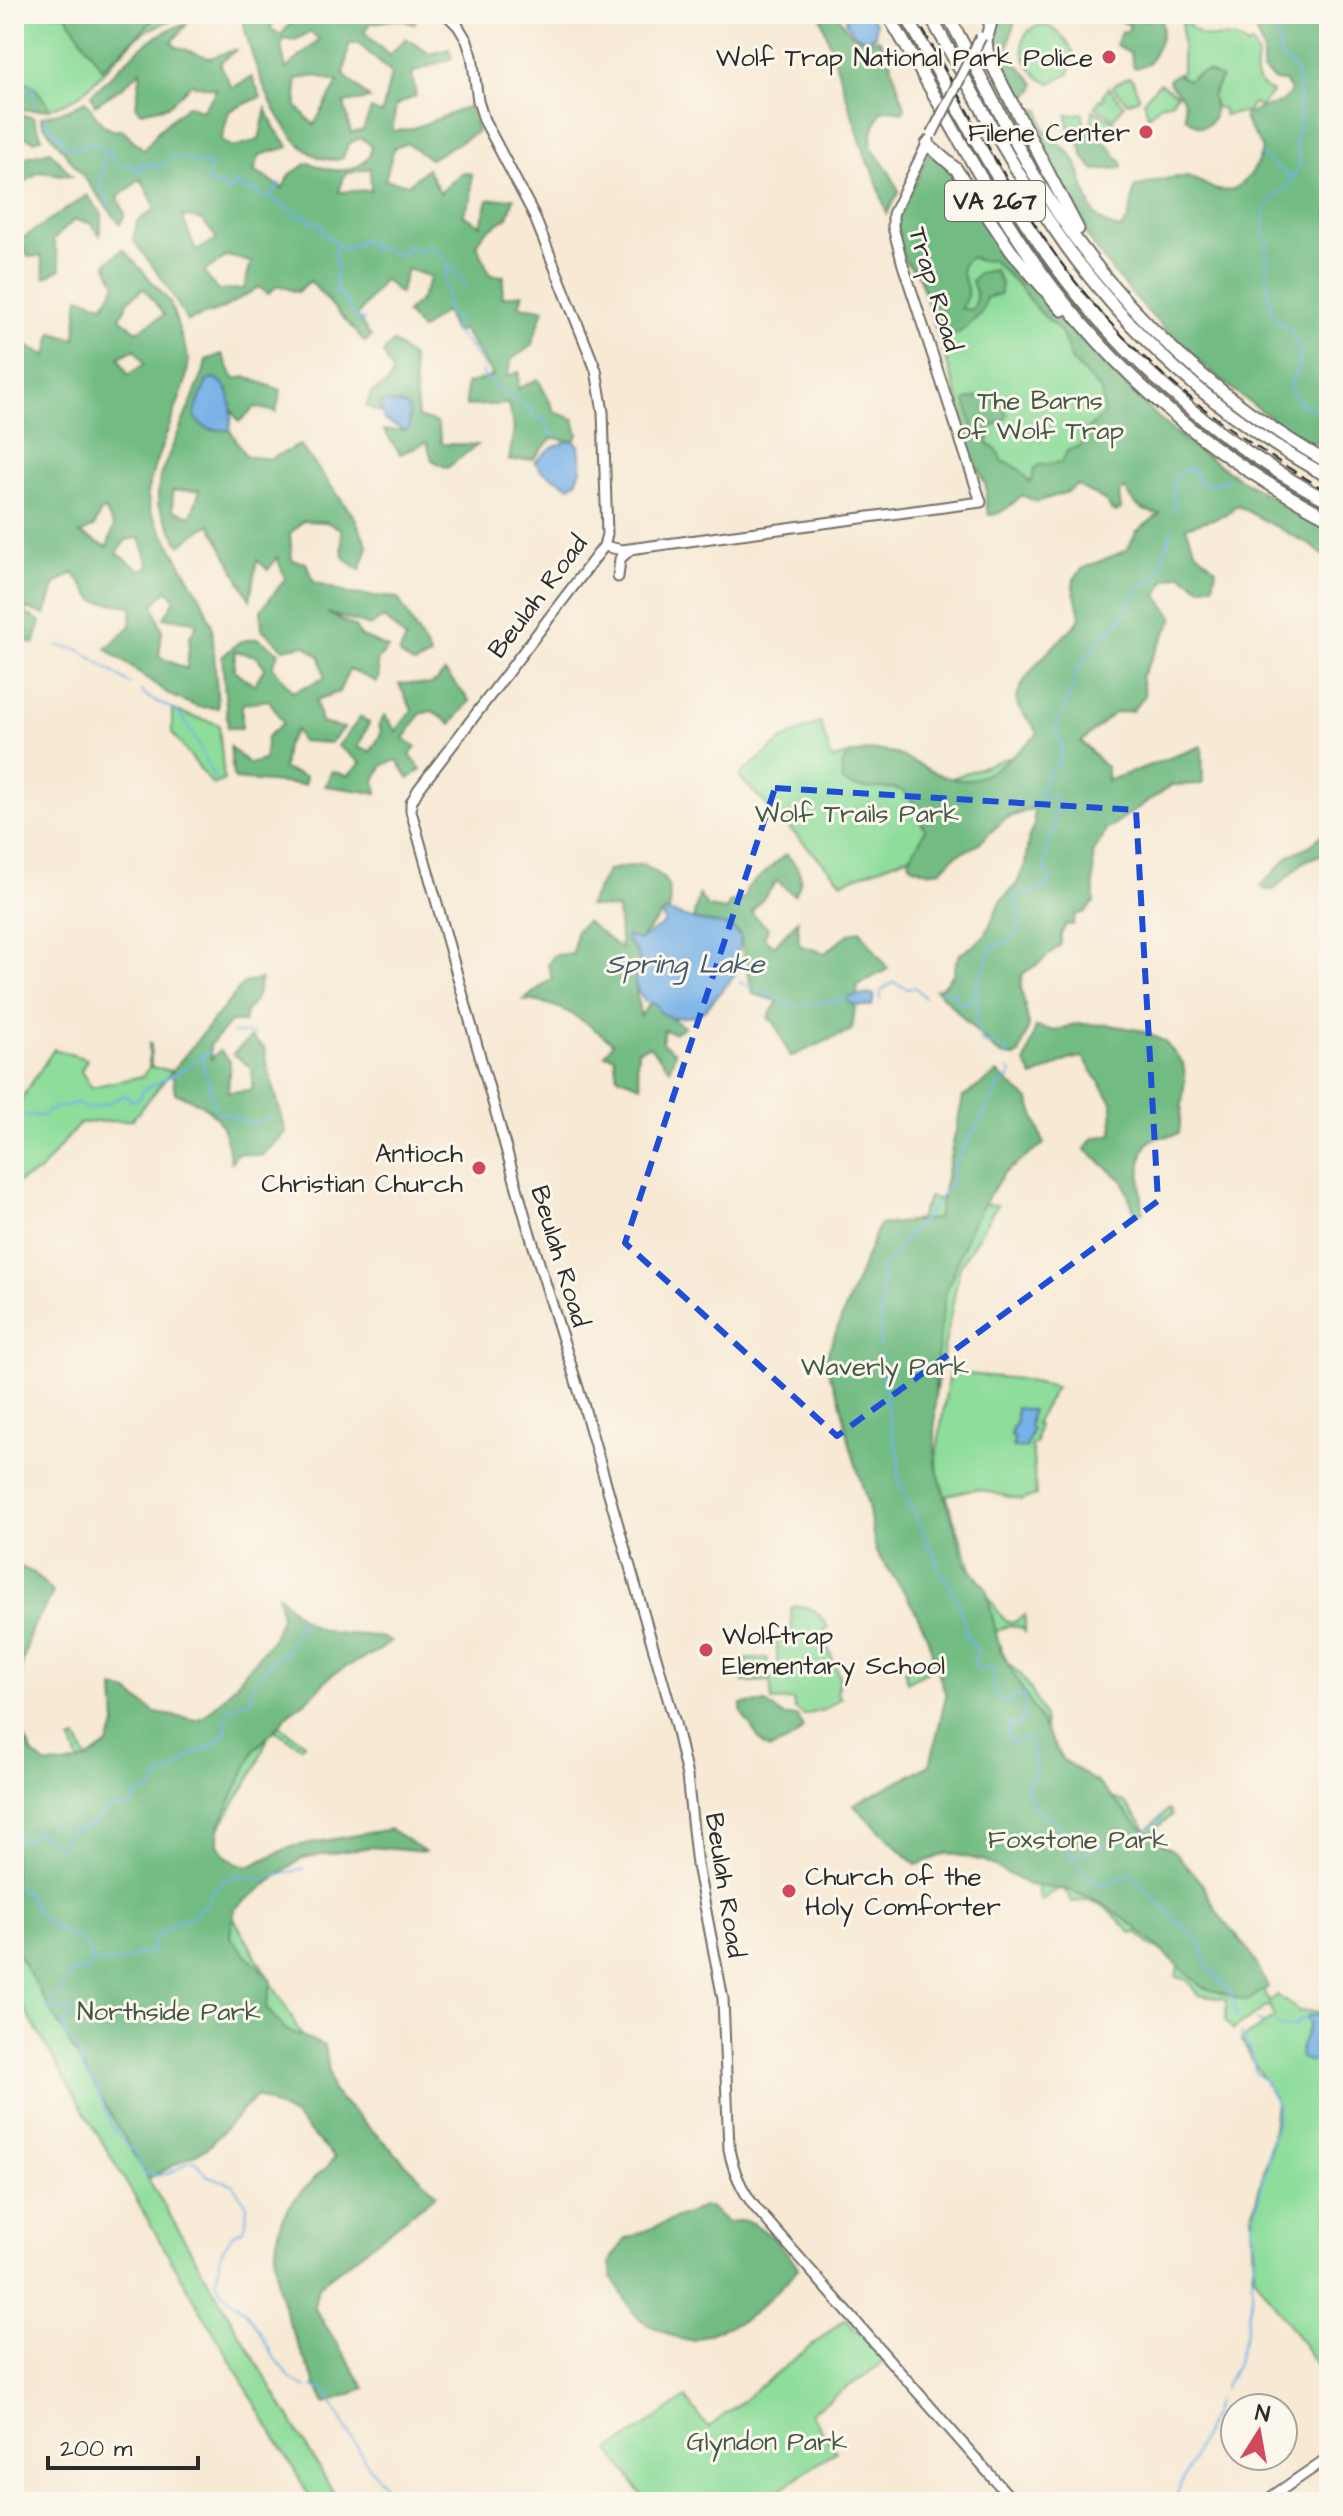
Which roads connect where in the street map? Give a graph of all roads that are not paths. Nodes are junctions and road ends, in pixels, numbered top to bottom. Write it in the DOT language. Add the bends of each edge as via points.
graph roads {
  1 [pos="446,14"];
  2 [pos="887,14"];
  3 [pos="905,14"];
  4 [pos="929,14"];
  5 [pos="947,14"];
  6 [pos="993,14"];
  7 [pos="929,139"];
  8 [pos="1127,302"];
  9 [pos="1126,372"];
  10 [pos="1329,463"];
  11 [pos="1329,477"];
  12 [pos="1329,501"];
  13 [pos="1329,518"];
  14 [pos="604,546"];
  15 [pos="634,548"];
  16 [pos="618,577"];
  17 [pos="1329,2457"];
  18 [pos="1014,2502"];
  19 [pos="1264,2502"];
  1 -- 14 [label="main road, Beulah Road" via="469,46 485,123 533,213 596,370 604,422"];
  2 -- 9 [label="highway, VA 267" via="1031,258"];
  3 -- 12 [label="highway" via="1023,219 1095,316 1193,411"];
  4 -- 11 [label="highway" via="1044,213 1117,309 1212,400"];
  5 -- 8 [label="highway, VA 267" via="1052,204"];
  6 -- 7 [label="main road, Trap Road, bridge"];
  6 -- 8 [label="highway" via="986,50 997,77 1072,221"];
  7 -- 9 [label="highway" via="1033,278"];
  7 -- 15 [label="main road, Trap Road" via="895,208 893,227 981,502"];
  8 -- 10 [label="highway, VA 267" via="1211,383"];
  9 -- 13 [label="highway, VA 267" via="1225,456"];
  14 -- 15 [label="main road, Trap Road"];
  14 -- 18 [label="main road, Beulah Road" via="410,806 684,1760 697,1865 723,1999 729,2149 738,2182 780,2237"];
  15 -- 16 [label="main road" via="620,557"];
  17 -- 19 [label="main road"];
}
